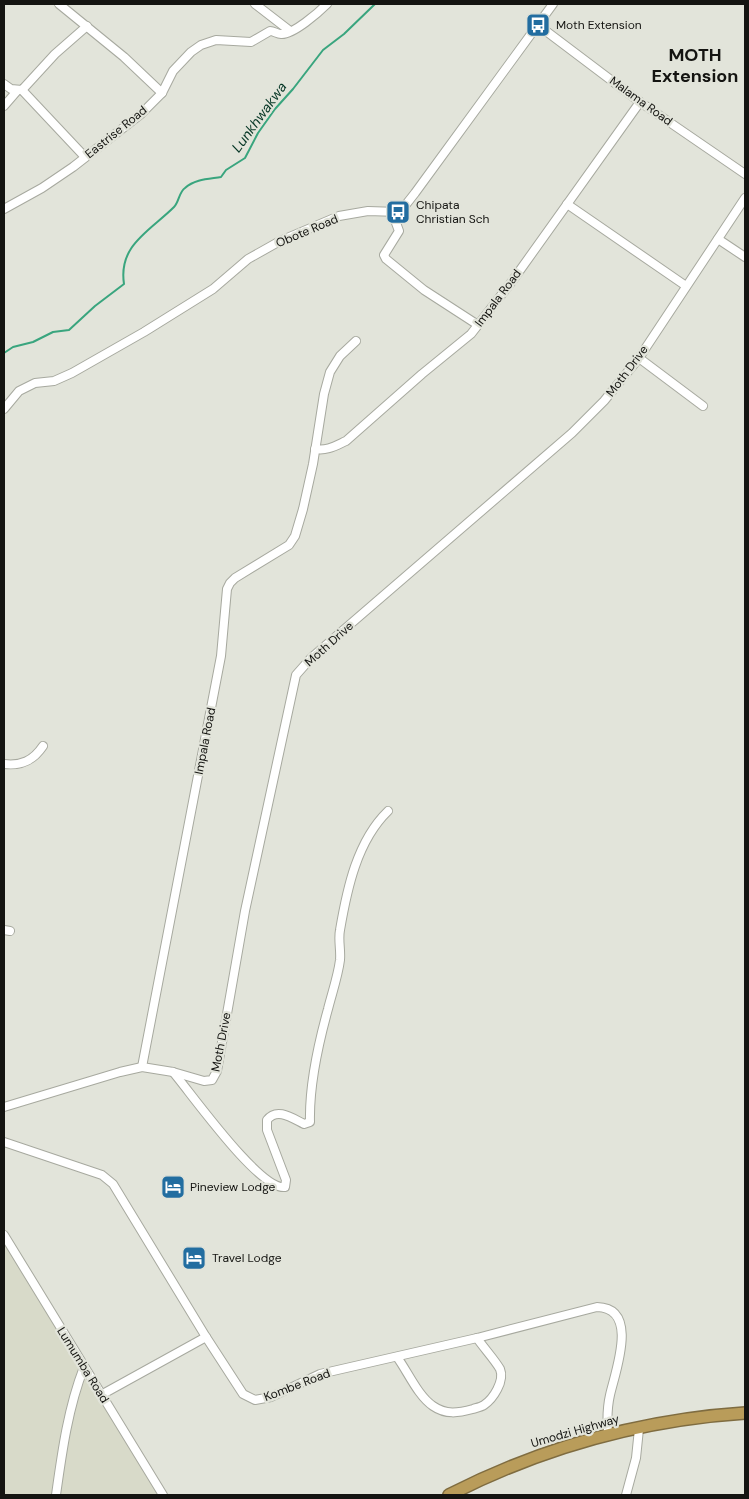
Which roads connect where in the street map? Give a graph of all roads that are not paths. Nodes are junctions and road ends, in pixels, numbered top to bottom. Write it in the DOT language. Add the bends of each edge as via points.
graph roads {
  1 [pos="255,4"];
  2 [pos="327,4"];
  3 [pos="553,4"];
  4 [pos="62,5"];
  5 [pos="538,25"];
  6 [pos="87,26"];
  7 [pos="290,32"];
  8 [pos="4,84"];
  9 [pos="19,90"];
  10 [pos="162,93"];
  11 [pos="640,102"];
  12 [pos="4,106"];
  13 [pos="85,157"];
  14 [pos="745,174"];
  15 [pos="745,198"];
  16 [pos="567,204"];
  17 [pos="4,209"];
  18 [pos="392,212"];
  19 [pos="718,239"];
  20 [pos="745,257"];
  21 [pos="686,286"];
  22 [pos="478,325"];
  23 [pos="356,341"];
  24 [pos="639,358"];
  25 [pos="703,406"];
  26 [pos="4,409"];
  27 [pos="315,449"];
  28 [pos="43,746"];
  29 [pos="4,764"];
  30 [pos="388,811"];
  31 [pos="142,1067"];
  32 [pos="173,1072"];
  33 [pos="4,1107"];
  34 [pos="4,1142"];
  35 [pos="4,1235"];
  36 [pos="206,1337"];
  37 [pos="477,1338"];
  38 [pos="397,1357"];
  39 [pos="84,1367"];
  40 [pos="101,1395"];
  41 [pos="745,1413"];
  42 [pos="639,1429"];
  43 [pos="608,1433"];
  44 [pos="56,1495"];
  45 [pos="163,1495"];
  46 [pos="449,1495"];
  47 [pos="626,1495"];
  1 -- 7 [label="street"];
  2 -- 7 [label="street"];
  3 -- 5 [label="street"];
  4 -- 6 [label="street"];
  5 -- 11 [label="street, Malama Road"];
  5 -- 18 [label="street" via="404,207"];
  6 -- 9 [label="street"];
  6 -- 10 [label="street"];
  7 -- 10 [label="street, Eastrise Road" via="270,31 251,42 216,40 201,45 173,71"];
  8 -- 9 [label="street"];
  9 -- 12 [label="street"];
  9 -- 13 [label="street"];
  10 -- 13 [label="street, Eastrise Road" via="141,114"];
  11 -- 14 [label="street, Malama Road"];
  11 -- 16 [label="street, Impala Road"];
  13 -- 17 [label="street, Eastrise Road" via="42,188"];
  15 -- 19 [label="street, Moth Drive"];
  16 -- 21 [label="street"];
  16 -- 22 [label="street, Impala Road"];
  18 -- 22 [label="street" via="399,231 386,251 386,259 424,290"];
  18 -- 26 [label="street, Obote Road" via="368,211 339,216 280,242 248,259 213,289 144,332 54,382 35,383 19,392"];
  19 -- 20 [label="street"];
  19 -- 21 [label="street, Moth Drive"];
  21 -- 24 [label="street, Moth Drive"];
  22 -- 27 [label="street, Impala Road" via="346,441 328,449"];
  23 -- 27 [label="street, Impala Road" via="340,356 330,372"];
  24 -- 25 [label="street"];
  24 -- 32 [label="street, Moth Drive" via="604,401 572,433 311,658 296,675 245,911 217,1071 209,1081"];
  27 -- 31 [label="street, Impala Road" via="293,541 235,578 228,589 221,656"];
  28 -- 29 [label="street" via="25,763"];
  30 -- 32 [label="street" via="377,822 354,869 340,932 340,960 324,1022 310,1101 310,1122 304,1124 280,1113 270,1115 267,1120 267,1130 286,1180 285,1187 270,1183 245,1161"];
  31 -- 32 [label="street, Moth Drive"];
  31 -- 33 [label="street, Moth Drive"];
  34 -- 36 [label="street, Kombe Road" via="108,1179"];
  35 -- 39 [label="street, Lumumba Road"];
  36 -- 38 [label="street, Kombe Road" via="243,1394 255,1400 271,1397 320,1374"];
  36 -- 40 [label="street"];
  37 -- 38 [label="street, Kombe Road"];
  37 -- 38 [label="street" via="500,1370 499,1388 484,1405 459,1413 444,1412 432,1405 420,1393"];
  37 -- 43 [label="street, Kombe Road" via="597,1307 613,1311 618,1318 622,1345 610,1394"];
  39 -- 40 [label="street, Lumumba Road"];
  39 -- 44 [label="street" via="69,1418"];
  40 -- 45 [label="street, Lumumba Road"];
  41 -- 42 [label="highway, Umodzi Highway" via="674,1421"];
  42 -- 43 [label="highway, Umodzi Highway"];
  42 -- 47 [label="street" via="636,1458"];
  43 -- 46 [label="highway, Umodzi Highway" via="534,1457"];
}
